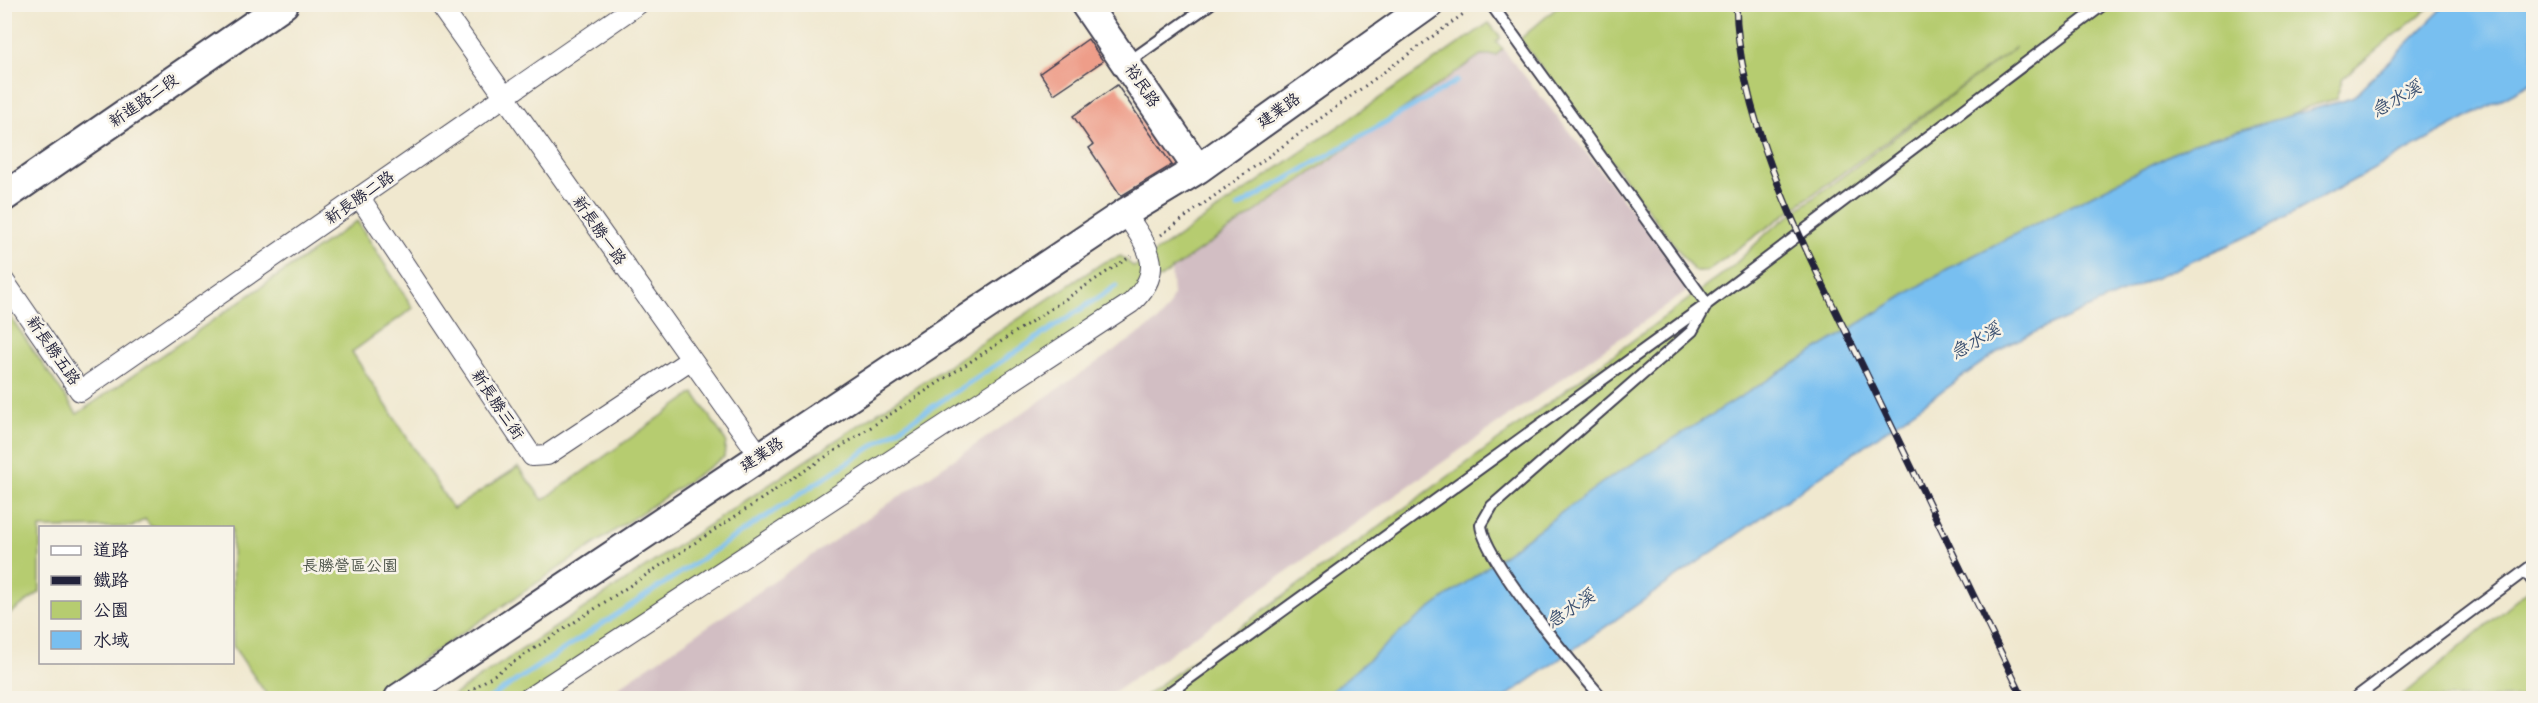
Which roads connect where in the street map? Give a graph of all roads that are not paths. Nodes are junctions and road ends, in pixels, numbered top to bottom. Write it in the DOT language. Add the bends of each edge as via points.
graph roads {
  1 [pos="284,4"];
  2 [pos="439,4"];
  3 [pos="638,4"];
  4 [pos="1085,4"];
  5 [pos="1210,4"];
  6 [pos="1429,4"];
  7 [pos="1491,4"];
  8 [pos="2104,4"];
  9 [pos="1126,64"];
  10 [pos="504,98"];
  11 [pos="1198,169"];
  12 [pos="4,197"];
  13 [pos="360,198"];
  14 [pos="1125,213"];
  15 [pos="4,281"];
  16 [pos="1707,304"];
  17 [pos="690,360"];
  18 [pos="80,391"];
  19 [pos="760,456"];
  20 [pos="2530,568"];
  21 [pos="2534,583"];
  22 [pos="399,699"];
  23 [pos="529,699"];
  24 [pos="1162,699"];
  25 [pos="1602,699"];
  26 [pos="2355,699"];
  1 -- 12 [label="street, 新進路二段"];
  2 -- 10 [label="street, 新長勝一路"];
  3 -- 10 [label="street, 新長勝二路"];
  4 -- 9 [label="street, 裕民路"];
  5 -- 9 [label="lane"];
  6 -- 11 [label="street, 建業路"];
  7 -- 16 [label="lane"];
  8 -- 16 [label="lane"];
  9 -- 11 [label="street, 裕民路"];
  10 -- 13 [label="street, 新長勝二路"];
  10 -- 17 [label="street, 新長勝一路"];
  11 -- 14 [label="street, 建業路"];
  13 -- 17 [label="street, 新長勝三街" via="532,456 547,455"];
  13 -- 18 [label="street, 新長勝二路"];
  14 -- 19 [label="street, 建業路"];
  14 -- 23 [label="street" via="1151,256 1146,289 1131,303"];
  15 -- 18 [label="street, 新長勝五路"];
  16 -- 24 [label="lane"];
  16 -- 25 [label="lane" via="1692,331 1492,506 1481,525 1482,536 1511,580"];
  17 -- 19 [label="street, 新長勝一路"];
  19 -- 22 [label="street, 建業路"];
  20 -- 21 [label="lane"];
  20 -- 26 [label="lane"];
}
